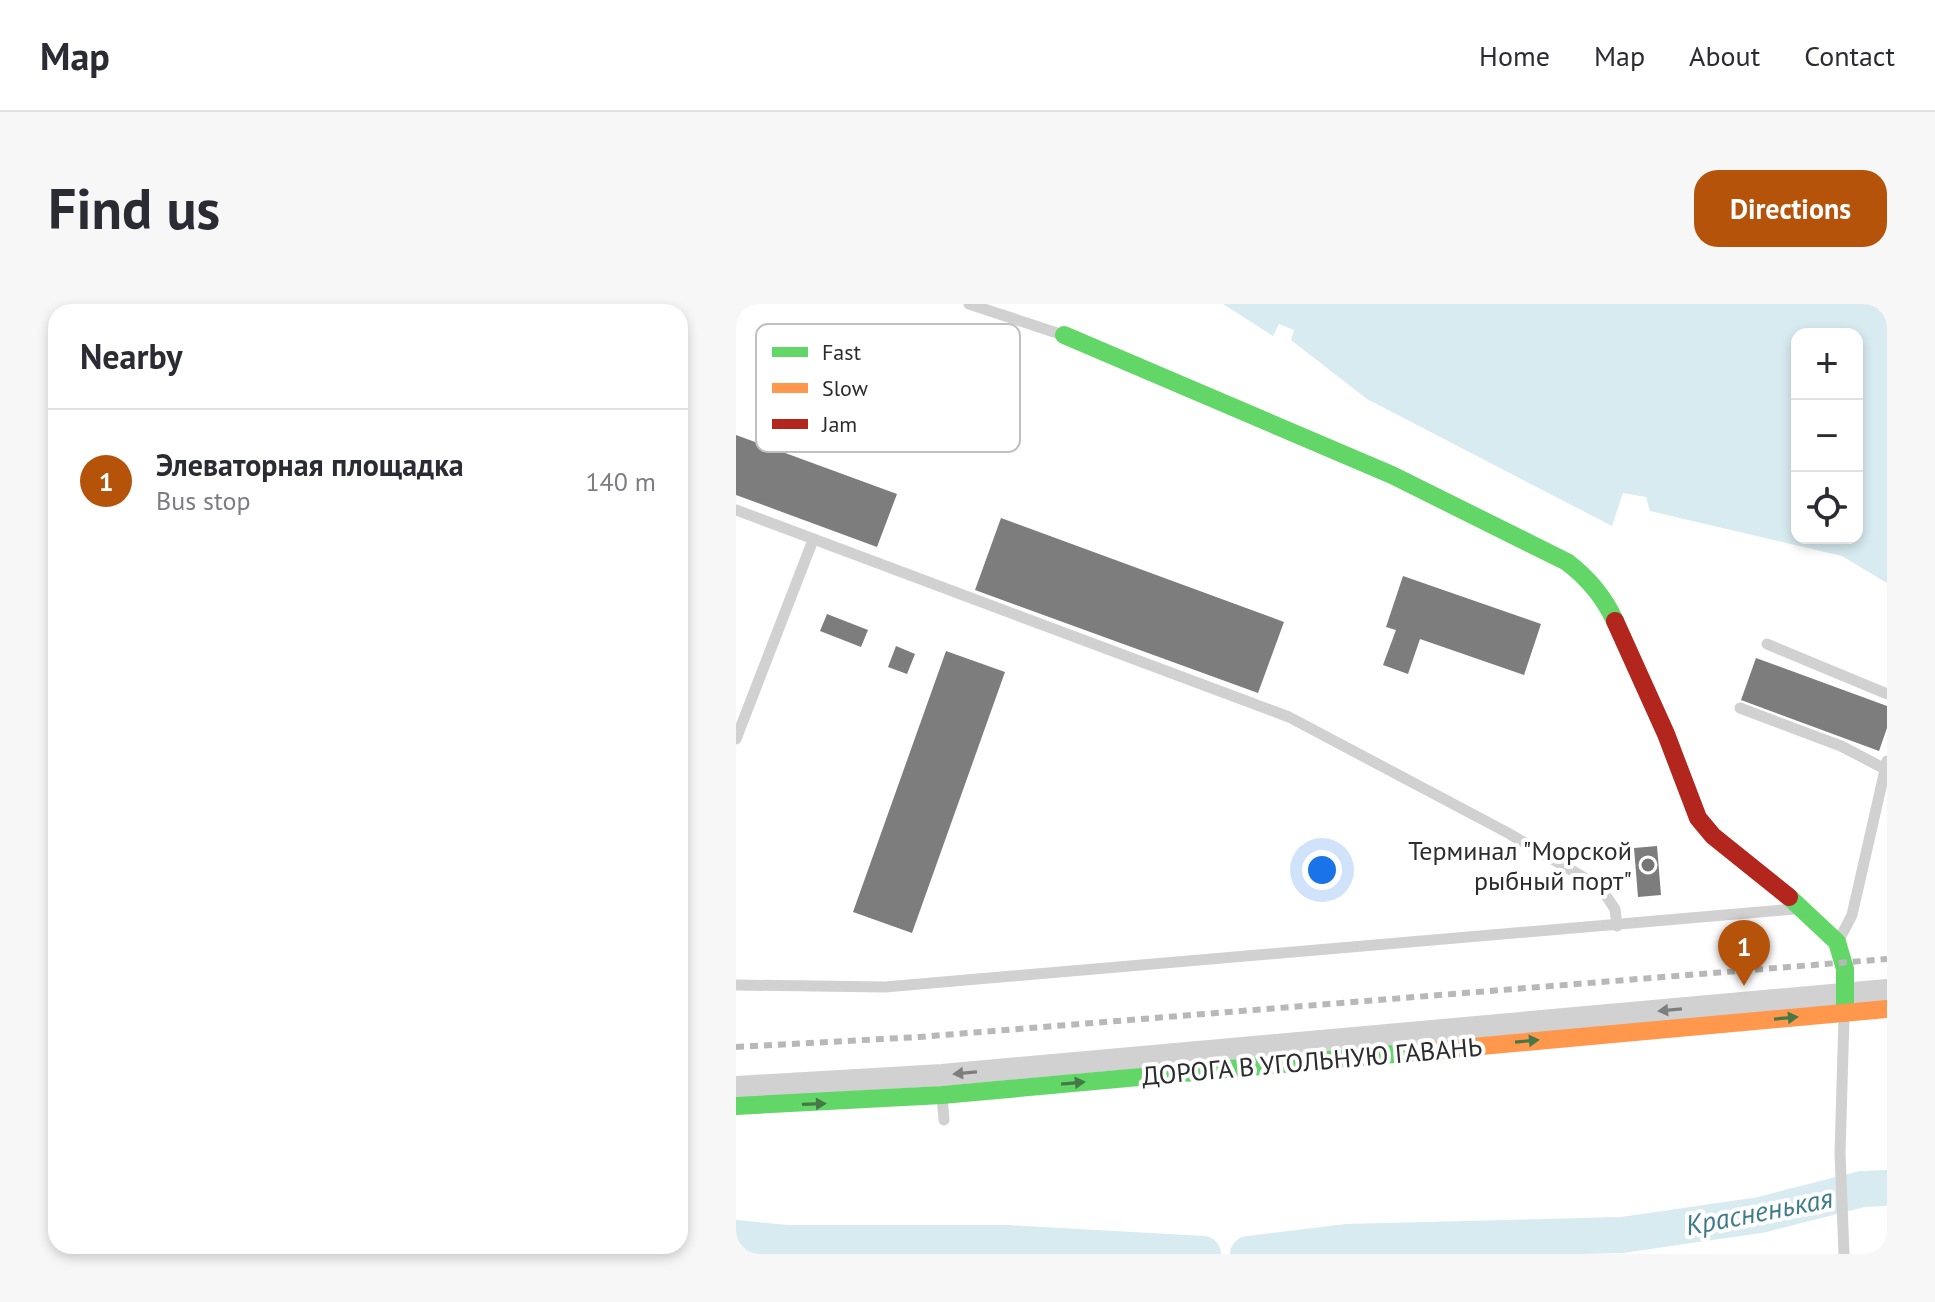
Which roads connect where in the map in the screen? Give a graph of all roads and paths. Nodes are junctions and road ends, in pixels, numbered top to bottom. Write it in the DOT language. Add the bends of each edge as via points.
graph roads {
  1 [pos="969,304"];
  2 [pos="1064,335"];
  3 [pos="736,510"];
  4 [pos="813,540"];
  5 [pos="1767,644"];
  6 [pos="1887,694"];
  7 [pos="1740,708"];
  8 [pos="741,714"];
  9 [pos="736,739"];
  10 [pos="1886,767"];
  11 [pos="1803,908"];
  12 [pos="1617,926"];
  13 [pos="1837,942"];
  14 [pos="736,985"];
  15 [pos="1887,990"];
  16 [pos="1845,1003"];
  17 [pos="1887,1009"];
  18 [pos="736,1087"];
  19 [pos="942,1095"];
  20 [pos="736,1106"];
  21 [pos="944,1120"];
  22 [pos="1844,1254"];
  1 -- 2 [label="lane"];
  2 -- 11 [label="street" via="1392,475 1586,576 1609,608 1698,818"];
  3 -- 4 [label="lane"];
  4 -- 8 [label="lane"];
  4 -- 12 [label="lane" via="1289,717 1600,887 1615,909"];
  5 -- 6 [label="lane"];
  7 -- 10 [label="lane"];
  8 -- 9 [label="lane"];
  10 -- 13 [label="lane" via="1852,915"];
  11 -- 12 [label="lane"];
  11 -- 13 [label="street"];
  12 -- 14 [label="lane" via="885,987"];
  13 -- 16 [label="street" via="1845,969"];
  15 -- 16 [label="street, ДОРОГА В УГОЛЬНУЮ ГАВАНЬ"];
  16 -- 17 [label="street, ДОРОГА В УГОЛЬНУЮ ГАВАНЬ"];
  16 -- 18 [label="street, ДОРОГА В УГОЛЬНУЮ ГАВАНЬ, one-way"];
  19 -- 16 [label="street, ДОРОГА В УГОЛЬНУЮ ГАВАНЬ, one-way"];
  16 -- 22 [label="lane" via="1840,1153"];
  20 -- 19 [label="street, ДОРОГА В УГОЛЬНУЮ ГАВАНЬ, one-way"];
  19 -- 21 [label="lane"];
}
